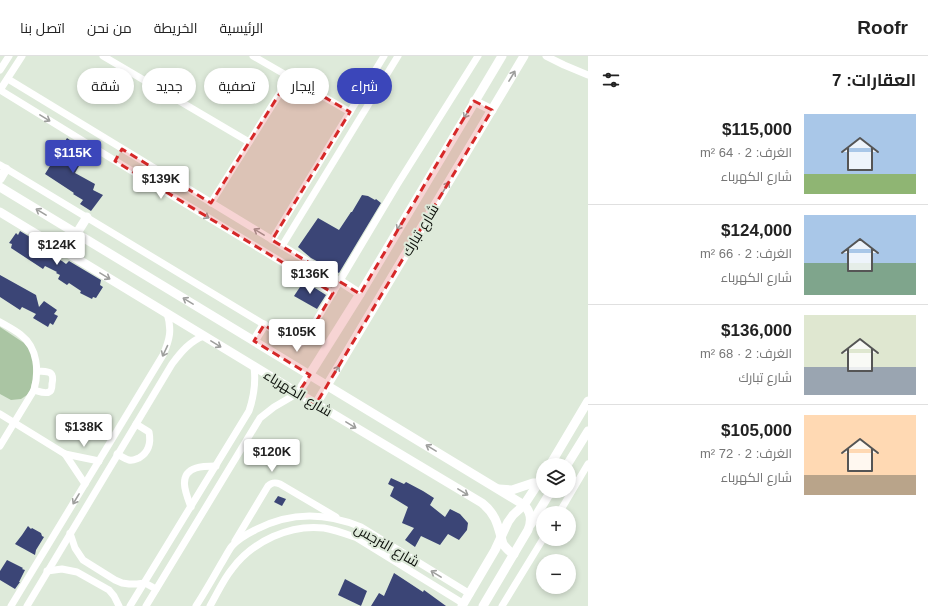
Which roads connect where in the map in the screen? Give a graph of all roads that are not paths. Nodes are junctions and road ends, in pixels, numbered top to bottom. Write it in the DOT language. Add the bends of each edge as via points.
graph roads {
  1 [pos="9,56"];
  2 [pos="22,56"];
  3 [pos="105,56"];
  4 [pos="253,56"];
  5 [pos="384,56"];
  6 [pos="398,56"];
  7 [pos="478,56"];
  8 [pos="502,56"];
  9 [pos="524,56"];
  10 [pos="546,56"];
  11 [pos="376,68"];
  12 [pos="391,68"];
  13 [pos="0,70"];
  14 [pos="277,70"];
  15 [pos="588,75"];
  16 [pos="8,79"];
  17 [pos="0,90"];
  18 [pos="277,98"];
  19 [pos="329,100"];
  20 [pos="474,101"];
  21 [pos="355,104"];
  22 [pos="369,104"];
  23 [pos="492,110"];
  24 [pos="350,112"];
  25 [pos="249,142"];
  26 [pos="122,149"];
  27 [pos="115,160"];
  28 [pos="3,167"];
  29 [pos="0,179"];
  30 [pos="0,187"];
  31 [pos="211,203"];
  32 [pos="0,212"];
  33 [pos="87,217"];
  34 [pos="77,234"];
  35 [pos="272,240"];
  36 [pos="282,246"];
  37 [pos="340,282"];
  38 [pos="333,293"];
  39 [pos="360,294"];
  40 [pos="167,314"];
  41 [pos="0,322"];
  42 [pos="264,325"];
  43 [pos="204,336"];
  44 [pos="254,341"];
  45 [pos="254,367"];
  46 [pos="37,371"];
  47 [pos="310,374"];
  48 [pos="327,385"];
  49 [pos="34,390"];
  50 [pos="298,394"];
  51 [pos="588,401"];
  52 [pos="316,404"];
  53 [pos="0,414"];
  54 [pos="14,423"];
  55 [pos="136,424"];
  56 [pos="588,431"];
  57 [pos="0,446"];
  58 [pos="66,454"];
  59 [pos="117,454"];
  60 [pos="554,458"];
  61 [pos="571,458"];
  62 [pos="99,461"];
  63 [pos="588,464"];
  64 [pos="216,466"];
  65 [pos="536,482"];
  66 [pos="85,484"];
  67 [pos="536,487"];
  68 [pos="499,489"];
  69 [pos="547,498"];
  70 [pos="524,505"];
  71 [pos="562,506"];
  72 [pos="191,507"];
  73 [pos="341,520"];
  74 [pos="530,525"];
  75 [pos="70,533"];
  76 [pos="501,536"];
  77 [pos="233,545"];
  78 [pos="539,546"];
  79 [pos="514,554"];
  80 [pos="47,571"];
  81 [pos="145,583"];
  82 [pos="156,589"];
  83 [pos="470,594"];
  84 [pos="463,605"];
  85 [pos="11,606"];
  86 [pos="27,606"];
  87 [pos="119,606"];
  88 [pos="130,606"];
  89 [pos="146,606"];
  90 [pos="196,606"];
  91 [pos="210,606"];
  92 [pos="484,606"];
  93 [pos="502,606"];
  1 -- 13 [label="street"];
  2 -- 16 [label="street"];
  3 -- 25 [label="street"];
  4 -- 14 [label="street"];
  5 -- 11 [label="street"];
  6 -- 12 [label="street"];
  7 -- 37 [label="street"];
  8 -- 20 [label="street, شارع تبارك"];
  23 -- 9 [label="street, شارع تبارك, one-way"];
  10 -- 15 [label="street"];
  16 -- 17 [label="street"];
  16 -- 26 [label="street"];
  17 -- 27 [label="street, one-way"];
  18 -- 25 [label="street"];
  19 -- 24 [label="street"];
  20 -- 23 [label="street"];
  20 -- 39 [label="street, شارع تبارك, one-way"];
  21 -- 24 [label="street"];
  22 -- 36 [label="street"];
  48 -- 23 [label="street, شارع تبارك, one-way"];
  24 -- 35 [label="street"];
  25 -- 31 [label="street"];
  26 -- 27 [label="street"];
  26 -- 31 [label="street"];
  27 -- 38 [label="street, one-way"];
  28 -- 29 [label="street"];
  28 -- 33 [label="street"];
  34 -- 30 [label="street, شارع الكهرباء, one-way"];
  35 -- 31 [label="street, one-way"];
  32 -- 40 [label="street, شارع الكهرباء, one-way"];
  33 -- 34 [label="street"];
  33 -- 42 [label="street"];
  44 -- 34 [label="street, شارع الكهرباء, one-way"];
  35 -- 36 [label="street"];
  36 -- 37 [label="street"];
  37 -- 38 [label="street"];
  37 -- 39 [label="street"];
  38 -- 42 [label="street" via="303,342 299,344"];
  39 -- 47 [label="street, شارع تبارك"];
  40 -- 43 [label="street, شارع الكهرباء"];
  40 -- 62 [label="street, one-way" via="170,323 168,345"];
  41 -- 46 [label="street" via="23,336 29,343"];
  42 -- 44 [label="street"];
  43 -- 45 [label="street, شارع الكهرباء, one-way"];
  43 -- 55 [label="street" via="187,346 172,364"];
  44 -- 47 [label="street, شارع الكهرباء"];
  45 -- 50 [label="street, شارع الكهرباء"];
  45 -- 64 [label="street" via="254,389 249,411"];
  46 -- 49 [label="street"];
  46 -- 49 [label="street" via="50,373 54,377 49,393"];
  47 -- 48 [label="street, شارع الكهرباء"];
  47 -- 50 [label="street, شارع تبارك"];
  48 -- 52 [label="street, شارع تبارك"];
  68 -- 48 [label="street, شارع الكهرباء, one-way"];
  49 -- 54 [label="street"];
  50 -- 52 [label="street, شارع الكهرباء"];
  50 -- 82 [label="street" via="274,406 260,418"];
  51 -- 60 [label="street"];
  52 -- 76 [label="street, شارع الكهرباء, one-way" via="482,503 496,519"];
  53 -- 54 [label="street"];
  54 -- 57 [label="street"];
  54 -- 58 [label="street"];
  55 -- 59 [label="street"];
  55 -- 59 [label="street" via="149,432 148,448 145,453 130,460"];
  56 -- 61 [label="street"];
  58 -- 62 [label="street"];
  58 -- 66 [label="street"];
  59 -- 75 [label="street"];
  62 -- 66 [label="street"];
  63 -- 71 [label="street"];
  64 -- 72 [label="street"];
  64 -- 72 [label="street" via="197,468 186,476 184,490"];
  65 -- 68 [label="street" via="512,490"];
  66 -- 85 [label="street, one-way"];
  67 -- 70 [label="street"];
  68 -- 70 [label="street, شارع الكهرباء"];
  69 -- 74 [label="street"];
  70 -- 74 [label="street" via="529,511"];
  70 -- 76 [label="street" via="513,515"];
  72 -- 81 [label="street"];
  73 -- 77 [label="street, شارع النرجس" via="322,516 284,518 265,524"];
  73 -- 77 [label="street" via="280,484 273,483 268,486"];
  83 -- 73 [label="street, شارع النرجس, one-way" via="361,527"];
  74 -- 79 [label="street"];
  75 -- 80 [label="street"];
  75 -- 81 [label="street" via="75,548 83,560 122,583"];
  76 -- 79 [label="street, شارع الكهرباء" via="505,547"];
  76 -- 83 [label="street"];
  77 -- 90 [label="street, شارع النرجس"];
  78 -- 93 [label="street"];
  79 -- 92 [label="street"];
  80 -- 86 [label="street"];
  80 -- 87 [label="street" via="62,569 78,572 109,590"];
  81 -- 82 [label="street"];
  81 -- 88 [label="street"];
  82 -- 89 [label="street"];
  83 -- 84 [label="street"];
  84 -- 91 [label="street, شارع النرجس" via="357,538 324,528 306,528 272,536 248,552 232,569"];
}
